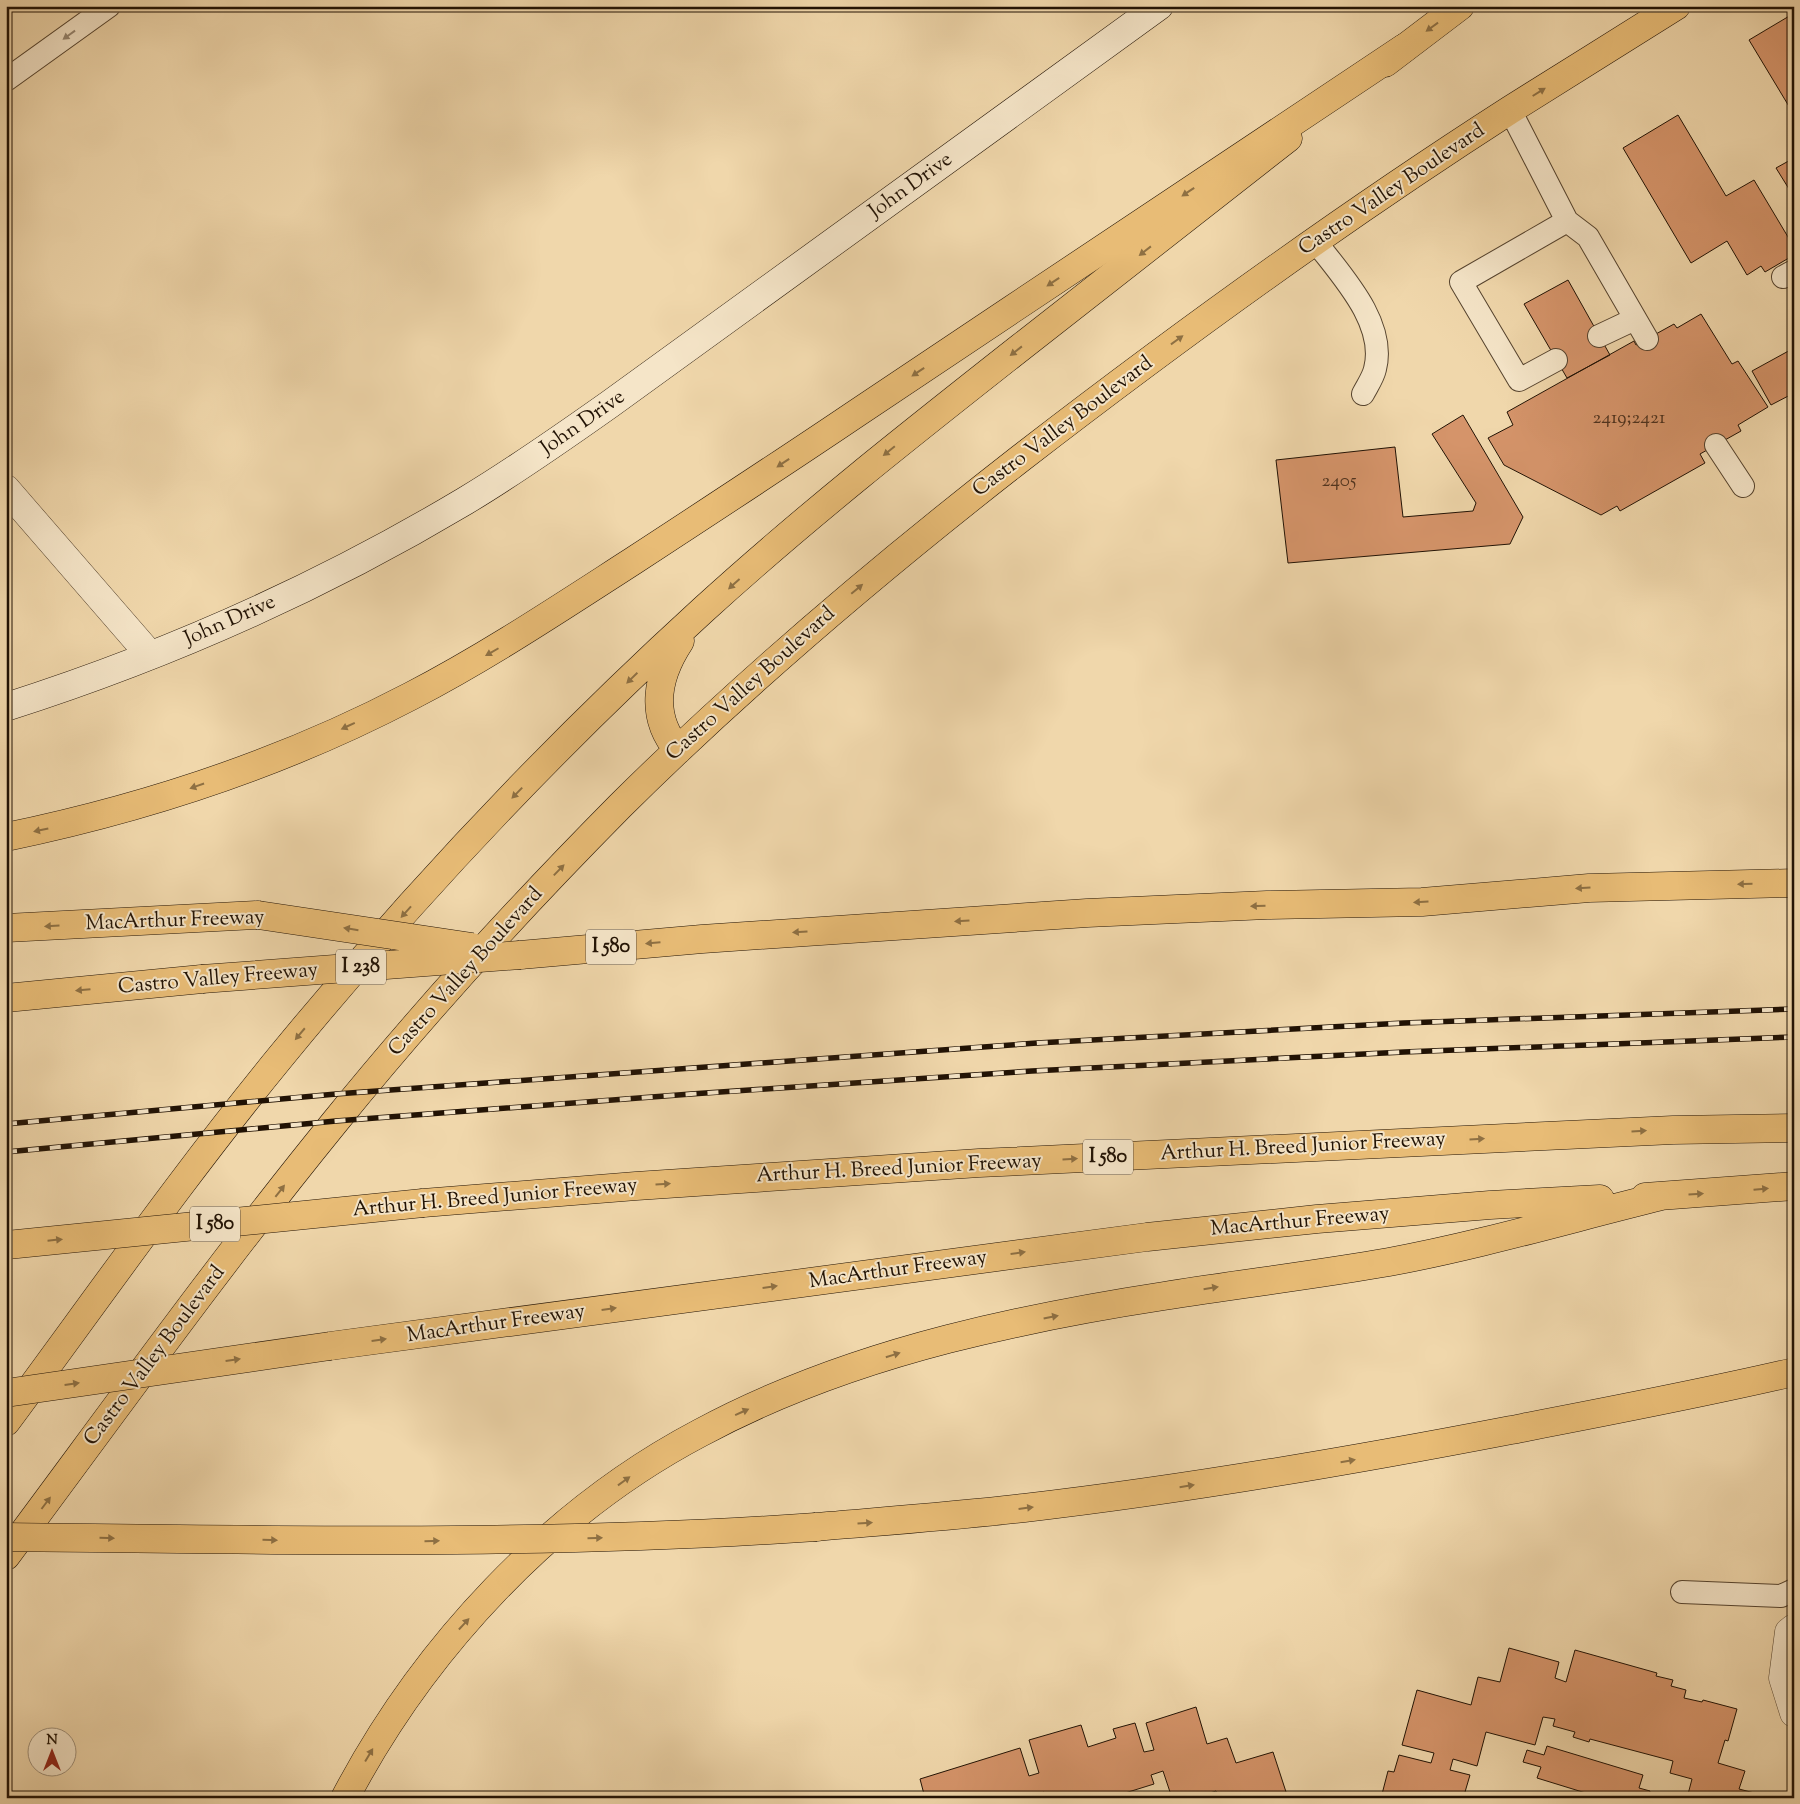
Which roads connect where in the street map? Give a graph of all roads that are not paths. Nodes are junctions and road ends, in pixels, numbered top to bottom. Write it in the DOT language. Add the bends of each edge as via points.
graph roads {
  1 [pos="109,6"];
  2 [pos="1159,6"];
  3 [pos="1460,6"];
  4 [pos="1676,6"];
  5 [pos="1404,48"];
  6 [pos="6,80"];
  7 [pos="1510,110"];
  8 [pos="1567,221"];
  9 [pos="1315,241"];
  10 [pos="1635,319"];
  11 [pos="1599,336"];
  12 [pos="1647,339"];
  13 [pos="1556,360"];
  14 [pos="1363,394"];
  15 [pos="1716,445"];
  16 [pos="1743,486"];
  17 [pos="6,489"];
  18 [pos="705,608"];
  19 [pos="150,655"];
  20 [pos="6,707"];
  21 [pos="678,750"];
  22 [pos="6,837"];
  23 [pos="1794,883"];
  24 [pos="6,928"];
  25 [pos="520,955"];
  26 [pos="6,998"];
  27 [pos="1794,1128"];
  28 [pos="1794,1186"];
  29 [pos="1662,1196"];
  30 [pos="6,1245"];
  31 [pos="1794,1372"];
  32 [pos="6,1393"];
  33 [pos="6,1422"];
  34 [pos="6,1537"];
  35 [pos="6,1556"];
  36 [pos="1794,1590"];
  37 [pos="1682,1592"];
  38 [pos="1794,1628"];
  39 [pos="1794,1713"];
  40 [pos="345,1798"];
  1 -- 6 [label="lane, one-way"];
  2 -- 19 [label="main road, John Drive" via="538,455 383,548 229,623"];
  3 -- 5 [label="main road, one-way"];
  7 -- 4 [label="main road, Castro Valley Boulevard, one-way"];
  5 -- 18 [label="main road, one-way" via="934,415"];
  5 -- 22 [label="main road, one-way" via="766,474 469,665 337,731 225,776 128,807"];
  7 -- 8 [label="lane"];
  7 -- 9 [label="main road, Castro Valley Boulevard"];
  8 -- 10 [label="lane" via="1588,237"];
  8 -- 13 [label="lane" via="1461,282 1519,380"];
  9 -- 14 [label="lane" via="1368,316 1377,344 1375,370"];
  21 -- 9 [label="main road, Castro Valley Boulevard, one-way" via="803,635 964,503 1116,386"];
  10 -- 11 [label="lane"];
  10 -- 12 [label="lane"];
  15 -- 16 [label="lane"];
  17 -- 19 [label="main road"];
  18 -- 21 [label="main road" via="670,659 659,696 660,712 669,739"];
  18 -- 33 [label="main road, one-way" via="542,767 373,948 194,1166"];
  19 -- 20 [label="main road, John Drive"];
  35 -- 21 [label="main road, Castro Valley Boulevard, one-way" via="244,1236 367,1083 481,953"];
  23 -- 25 [label="main road, I 580, one-way" via="1589,888 1422,902 1087,913 702,939"];
  25 -- 24 [label="main road, MacArthur Freeway / I 580, one-way, bridge" via="258,915"];
  25 -- 26 [label="main road, Castro Valley Freeway / I 238, one-way, bridge" via="202,979"];
  30 -- 27 [label="main road, Arthur H. Breed Junior Freeway / I 580, one-way, bridge" via="636,1186 970,1164 1673,1130"];
  29 -- 28 [label="main road, MacArthur Freeway, one-way"];
  32 -- 29 [label="main road, MacArthur Freeway, one-way, bridge" via="330,1346 1147,1237 1317,1219"];
  40 -- 29 [label="main road, one-way" via="388,1724 434,1659 459,1628 515,1571 575,1517 633,1474 737,1414 819,1380 949,1339 1160,1296 1452,1249"];
  34 -- 31 [label="main road, one-way, bridge" via="363,1542 495,1540 725,1533 922,1519 1024,1508 1387,1454"];
  36 -- 37 [label="lane" via="1781,1596"];
  38 -- 39 [label="main road" via="1789,1632 1783,1678"];
}
